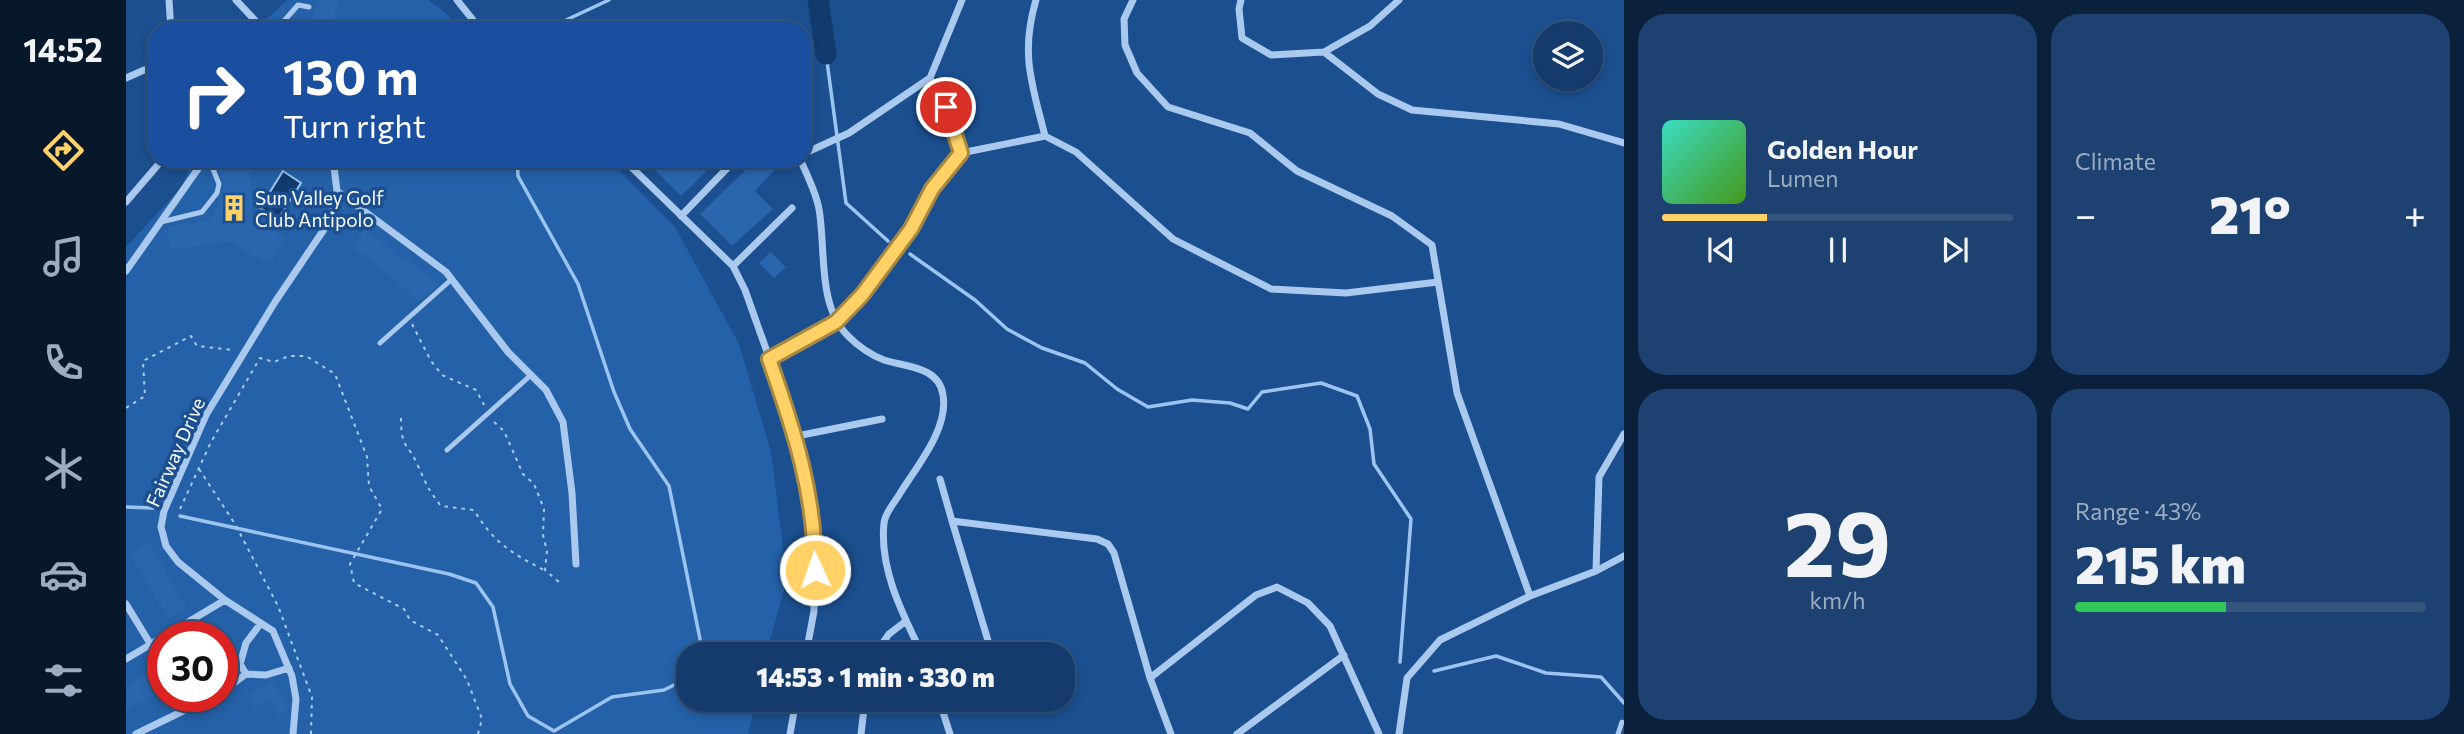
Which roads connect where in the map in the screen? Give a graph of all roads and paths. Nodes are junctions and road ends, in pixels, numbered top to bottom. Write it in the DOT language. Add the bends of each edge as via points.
graph roads {
  1 [pos="169,0"];
  2 [pos="236,0"];
  3 [pos="457,0"];
  4 [pos="962,0"];
  5 [pos="1036,0"];
  6 [pos="1133,0"];
  7 [pos="1241,0"];
  8 [pos="1399,0"];
  9 [pos="309,7"];
  10 [pos="170,21"];
  11 [pos="256,21"];
  12 [pos="284,21"];
  13 [pos="474,21"];
  14 [pos="1324,52"];
  15 [pos="147,70"];
  16 [pos="126,78"];
  17 [pos="930,78"];
  18 [pos="1045,136"];
  19 [pos="1624,143"];
  20 [pos="812,150"];
  21 [pos="961,153"];
  22 [pos="155,168"];
  23 [pos="200,168"];
  24 [pos="211,168"];
  25 [pos="334,168"];
  26 [pos="635,168"];
  27 [pos="727,168"];
  28 [pos="803,168"];
  29 [pos="337,191"];
  30 [pos="126,202"];
  31 [pos="792,208"];
  32 [pos="681,216"];
  33 [pos="161,222"];
  34 [pos="733,266"];
  35 [pos="126,271"];
  36 [pos="452,279"];
  37 [pos="1438,282"];
  38 [pos="410,320"];
  39 [pos="836,322"];
  40 [pos="380,343"];
  41 [pos="241,351"];
  42 [pos="769,359"];
  43 [pos="531,375"];
  44 [pos="126,408"];
  45 [pos="486,410"];
  46 [pos="401,418"];
  47 [pos="882,419"];
  48 [pos="491,420"];
  49 [pos="1624,434"];
  50 [pos="797,436"];
  51 [pos="447,450"];
  52 [pos="199,469"];
  53 [pos="940,480"];
  54 [pos="180,509"];
  55 [pos="952,521"];
  56 [pos="1624,556"];
  57 [pos="576,564"];
  58 [pos="545,570"];
  59 [pos="1596,571"];
  60 [pos="560,583"];
  61 [pos="1530,596"];
  62 [pos="225,600"];
  63 [pos="126,604"];
  64 [pos="190,621"];
  65 [pos="906,621"];
  66 [pos="261,623"];
  67 [pos="147,638"];
  68 [pos="808,642"];
  69 [pos="883,642"];
  70 [pos="916,642"];
  71 [pos="988,642"];
  72 [pos="147,647"];
  73 [pos="1344,655"];
  74 [pos="126,659"];
  75 [pos="289,668"];
  76 [pos="246,674"];
  77 [pos="1150,678"];
  78 [pos="238,680"];
  79 [pos="181,712"];
  80 [pos="794,712"];
  81 [pos="864,712"];
  82 [pos="943,712"];
  83 [pos="1622,722"];
  84 [pos="136,734"];
  85 [pos="293,734"];
  86 [pos="311,734"];
  87 [pos="478,734"];
  88 [pos="790,734"];
  89 [pos="861,734"];
  90 [pos="950,734"];
  91 [pos="1171,734"];
  92 [pos="1237,734"];
  93 [pos="1379,734"];
  94 [pos="1399,734"];
  95 [pos="1618,734"];
  1 -- 10 [label="street"];
  2 -- 11 [label="street"];
  3 -- 13 [label="street"];
  4 -- 17 [label="street"];
  5 -- 18 [label="street" via="1027,29 1027,63"];
  6 -- 37 [label="street" via="1124,19 1125,45 1137,73 1168,107 1250,133 1297,171 1416,231 1432,245"];
  7 -- 14 [label="street" via="1242,38 1271,55"];
  8 -- 14 [label="street" via="1370,26"];
  9 -- 12 [label="lane" via="299,5"];
  14 -- 19 [label="street" via="1378,94 1412,110 1559,124"];
  15 -- 16 [label="street"];
  17 -- 20 [label="street" via="849,133"];
  17 -- 21 [label="street" via="946,107"];
  18 -- 21 [label="street"];
  18 -- 37 [label="street" via="1076,152 1174,239 1271,289 1346,293"];
  21 -- 39 [label="street" via="932,189 903,240"];
  22 -- 30 [label="street"];
  23 -- 33 [label="street"];
  24 -- 33 [label="lane" via="219,184 202,212"];
  25 -- 29 [label="street, Fairway Drive"];
  26 -- 32 [label="street"];
  27 -- 32 [label="street"];
  28 -- 39 [label="street" via="818,208"];
  29 -- 36 [label="street"];
  29 -- 62 [label="street, Fairway Drive" via="331,219 206,415 164,511 161,527 166,546 178,562"];
  31 -- 34 [label="street"];
  32 -- 34 [label="street"];
  33 -- 35 [label="street"];
  34 -- 42 [label="street"];
  36 -- 40 [label="lane"];
  36 -- 43 [label="street"];
  37 -- 61 [label="street" via="1457,393"];
  38 -- 45 [label="path" via="442,375 476,390"];
  39 -- 42 [label="street"];
  39 -- 65 [label="street" via="864,349 881,359 917,367 941,384 944,405 939,426 884,521 891,583"];
  41 -- 44 [label="path" via="197,346 191,336 143,361 145,396"];
  42 -- 50 [label="street"];
  43 -- 51 [label="lane"];
  43 -- 57 [label="street" via="546,390 563,422"];
  46 -- 58 [label="path" via="404,446 441,506 474,510 488,533 512,554"];
  47 -- 50 [label="street"];
  48 -- 58 [label="path" via="504,431 544,509"];
  49 -- 59 [label="street" via="1599,477"];
  50 -- 68 [label="street" via="815,550"];
  52 -- 54 [label="path"];
  52 -- 86 [label="path" via="235,524 278,606 312,697"];
  52 -- 87 [label="path" via="260,358 274,362 306,356 335,374 367,457 369,486 382,509 351,564 354,583 404,609 410,620 438,635 467,680 482,719"];
  53 -- 55 [label="street"];
  55 -- 71 [label="street"];
  55 -- 77 [label="street" via="1108,544"];
  56 -- 59 [label="street"];
  58 -- 60 [label="path"];
  59 -- 61 [label="street"];
  61 -- 94 [label="street" via="1440,640 1407,678"];
  62 -- 64 [label="street"];
  62 -- 66 [label="street, Fairway Drive"];
  63 -- 67 [label="street"];
  65 -- 69 [label="street"];
  65 -- 70 [label="street"];
  66 -- 75 [label="street, Fairway Drive" via="272,631"];
  66 -- 76 [label="street" via="246,643 240,664"];
  72 -- 74 [label="street"];
  73 -- 77 [label="street" via="1330,626 1308,603 1276,587 1256,595"];
  73 -- 92 [label="street"];
  73 -- 93 [label="street"];
  75 -- 76 [label="street" via="267,675"];
  75 -- 85 [label="street, Fairway Drive" via="296,699"];
  76 -- 78 [label="street"];
  77 -- 91 [label="street"];
  79 -- 84 [label="street"];
  80 -- 88 [label="street"];
  81 -- 89 [label="street"];
  82 -- 90 [label="street"];
  83 -- 95 [label="lane"];
}
